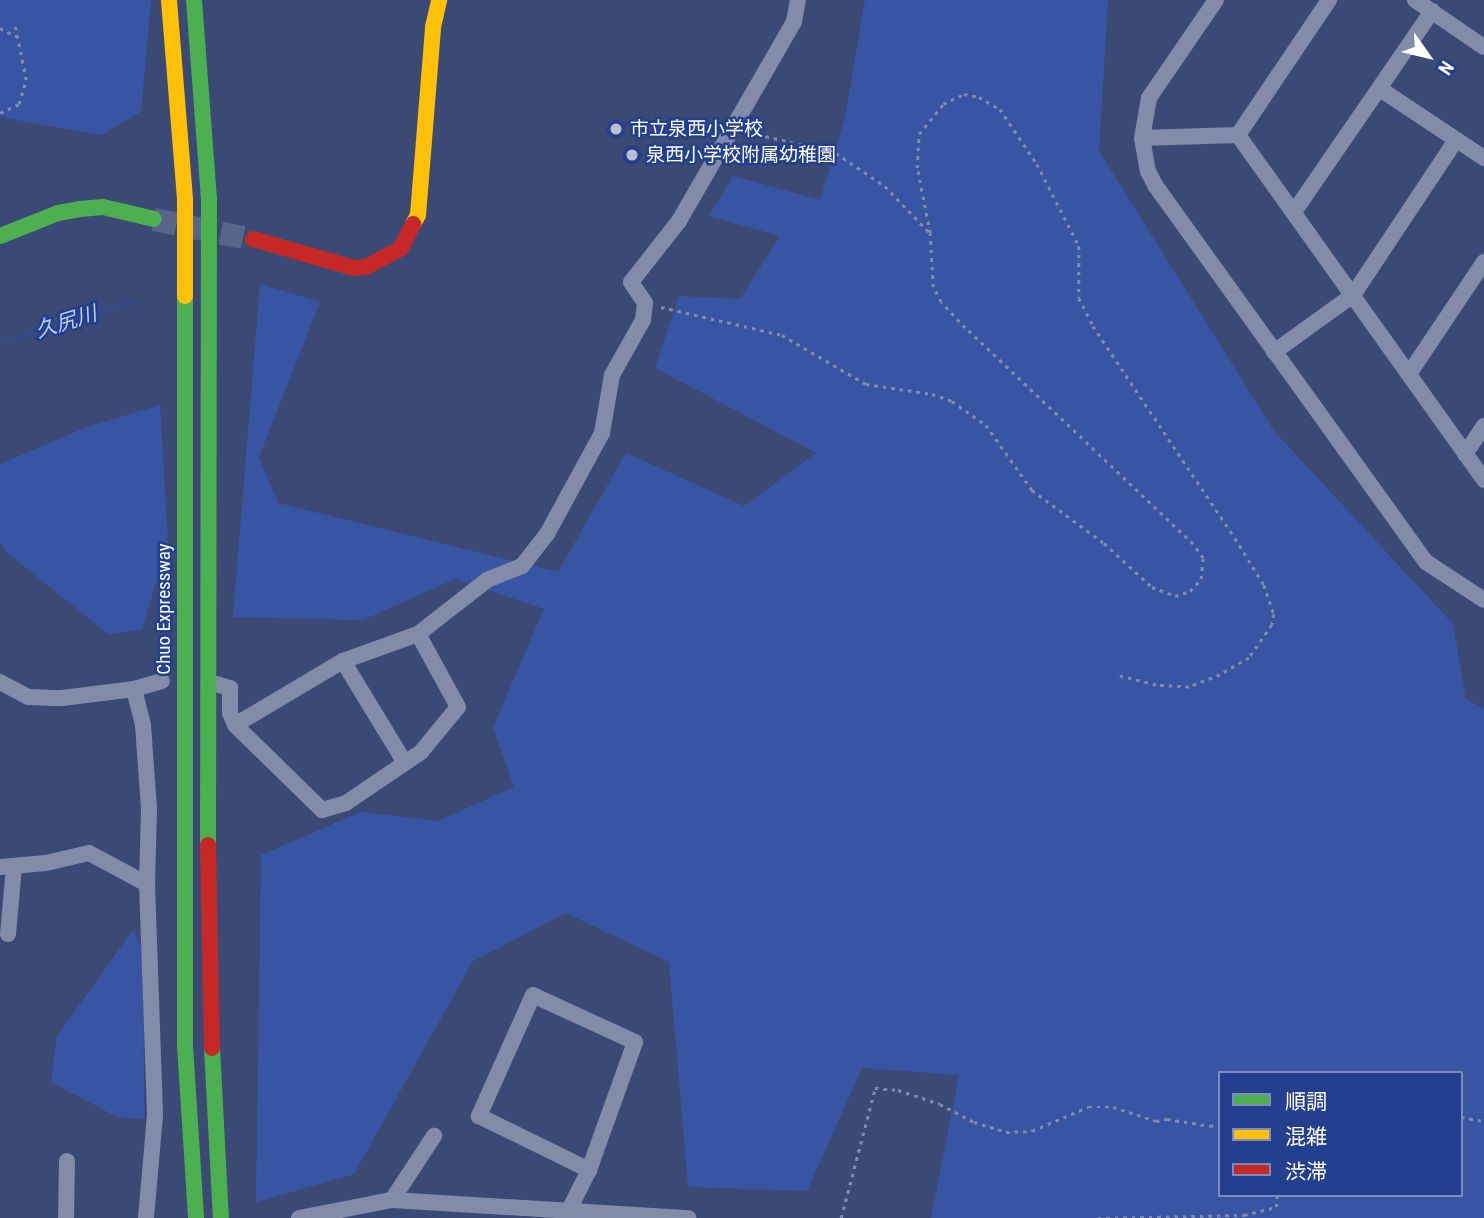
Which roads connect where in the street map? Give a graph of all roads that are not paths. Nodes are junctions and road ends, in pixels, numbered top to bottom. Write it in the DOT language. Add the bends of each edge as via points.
graph roads {
  1 [pos="169,0"];
  2 [pos="194,0"];
  3 [pos="439,0"];
  4 [pos="798,0"];
  5 [pos="1216,0"];
  6 [pos="1329,0"];
  7 [pos="1415,0"];
  8 [pos="1432,11"];
  9 [pos="1484,47"];
  10 [pos="1380,89"];
  11 [pos="1238,135"];
  12 [pos="1142,138"];
  13 [pos="1456,140"];
  14 [pos="1484,158"];
  15 [pos="1294,212"];
  16 [pos="154,219"];
  17 [pos="0,236"];
  18 [pos="253,239"];
  19 [pos="1484,262"];
  20 [pos="1353,295"];
  21 [pos="1274,352"];
  22 [pos="1409,374"];
  23 [pos="1484,426"];
  24 [pos="1465,454"];
  25 [pos="1484,480"];
  26 [pos="1483,598"];
  27 [pos="418,634"];
  28 [pos="343,662"];
  29 [pos="162,681"];
  30 [pos="0,682"];
  31 [pos="216,684"];
  32 [pos="134,689"];
  33 [pos="235,725"];
  34 [pos="405,763"];
  35 [pos="7,867"];
  36 [pos="147,884"];
  37 [pos="8,934"];
  38 [pos="434,1136"];
  39 [pos="67,1161"];
  40 [pos="589,1170"];
  41 [pos="392,1200"];
  42 [pos="568,1212"];
  43 [pos="66,1218"];
  44 [pos="146,1218"];
  45 [pos="196,1218"];
  46 [pos="221,1218"];
  47 [pos="299,1218"];
  48 [pos="688,1218"];
  1 -- 45 [label="main road, Chuo Expressway" via="185,201 185,1019"];
  2 -- 46 [label="main road" via="209,201 208,856"];
  3 -- 18 [label="main road" via="418,215 401,248 366,267 354,268"];
  4 -- 27 [label="street" via="794,22 679,221 631,282 645,303 643,320 612,375 602,433 547,534 522,566 487,580"];
  5 -- 12 [label="street" via="1149,97"];
  6 -- 11 [label="street"];
  7 -- 8 [label="street"];
  8 -- 9 [label="street"];
  8 -- 10 [label="street"];
  10 -- 13 [label="street"];
  10 -- 15 [label="street"];
  11 -- 12 [label="street"];
  11 -- 15 [label="street"];
  12 -- 21 [label="street" via="1155,185"];
  13 -- 14 [label="street"];
  13 -- 20 [label="street"];
  15 -- 20 [label="street"];
  16 -- 17 [label="main road" via="103,207 80,209"];
  19 -- 22 [label="street"];
  20 -- 21 [label="street"];
  20 -- 22 [label="street"];
  21 -- 26 [label="street" via="1426,562"];
  22 -- 24 [label="street"];
  23 -- 24 [label="street"];
  24 -- 25 [label="street"];
  27 -- 28 [label="street"];
  27 -- 34 [label="street" via="458,707 421,752"];
  28 -- 33 [label="street"];
  28 -- 34 [label="street"];
  29 -- 32 [label="street"];
  30 -- 32 [label="street" via="28,697 62,698"];
  31 -- 33 [label="street" via="230,688"];
  32 -- 36 [label="street" via="143,725 149,809"];
  33 -- 34 [label="street" via="323,810 346,803"];
  35 -- 36 [label="street" via="89,853"];
  35 -- 37 [label="street"];
  36 -- 44 [label="street" via="155,1115"];
  38 -- 41 [label="street"];
  39 -- 43 [label="street"];
  40 -- 40 [label="street" via="635,1042 533,995 479,1116"];
  40 -- 42 [label="street"];
  41 -- 42 [label="street"];
  41 -- 47 [label="street"];
  42 -- 48 [label="street"];
}
